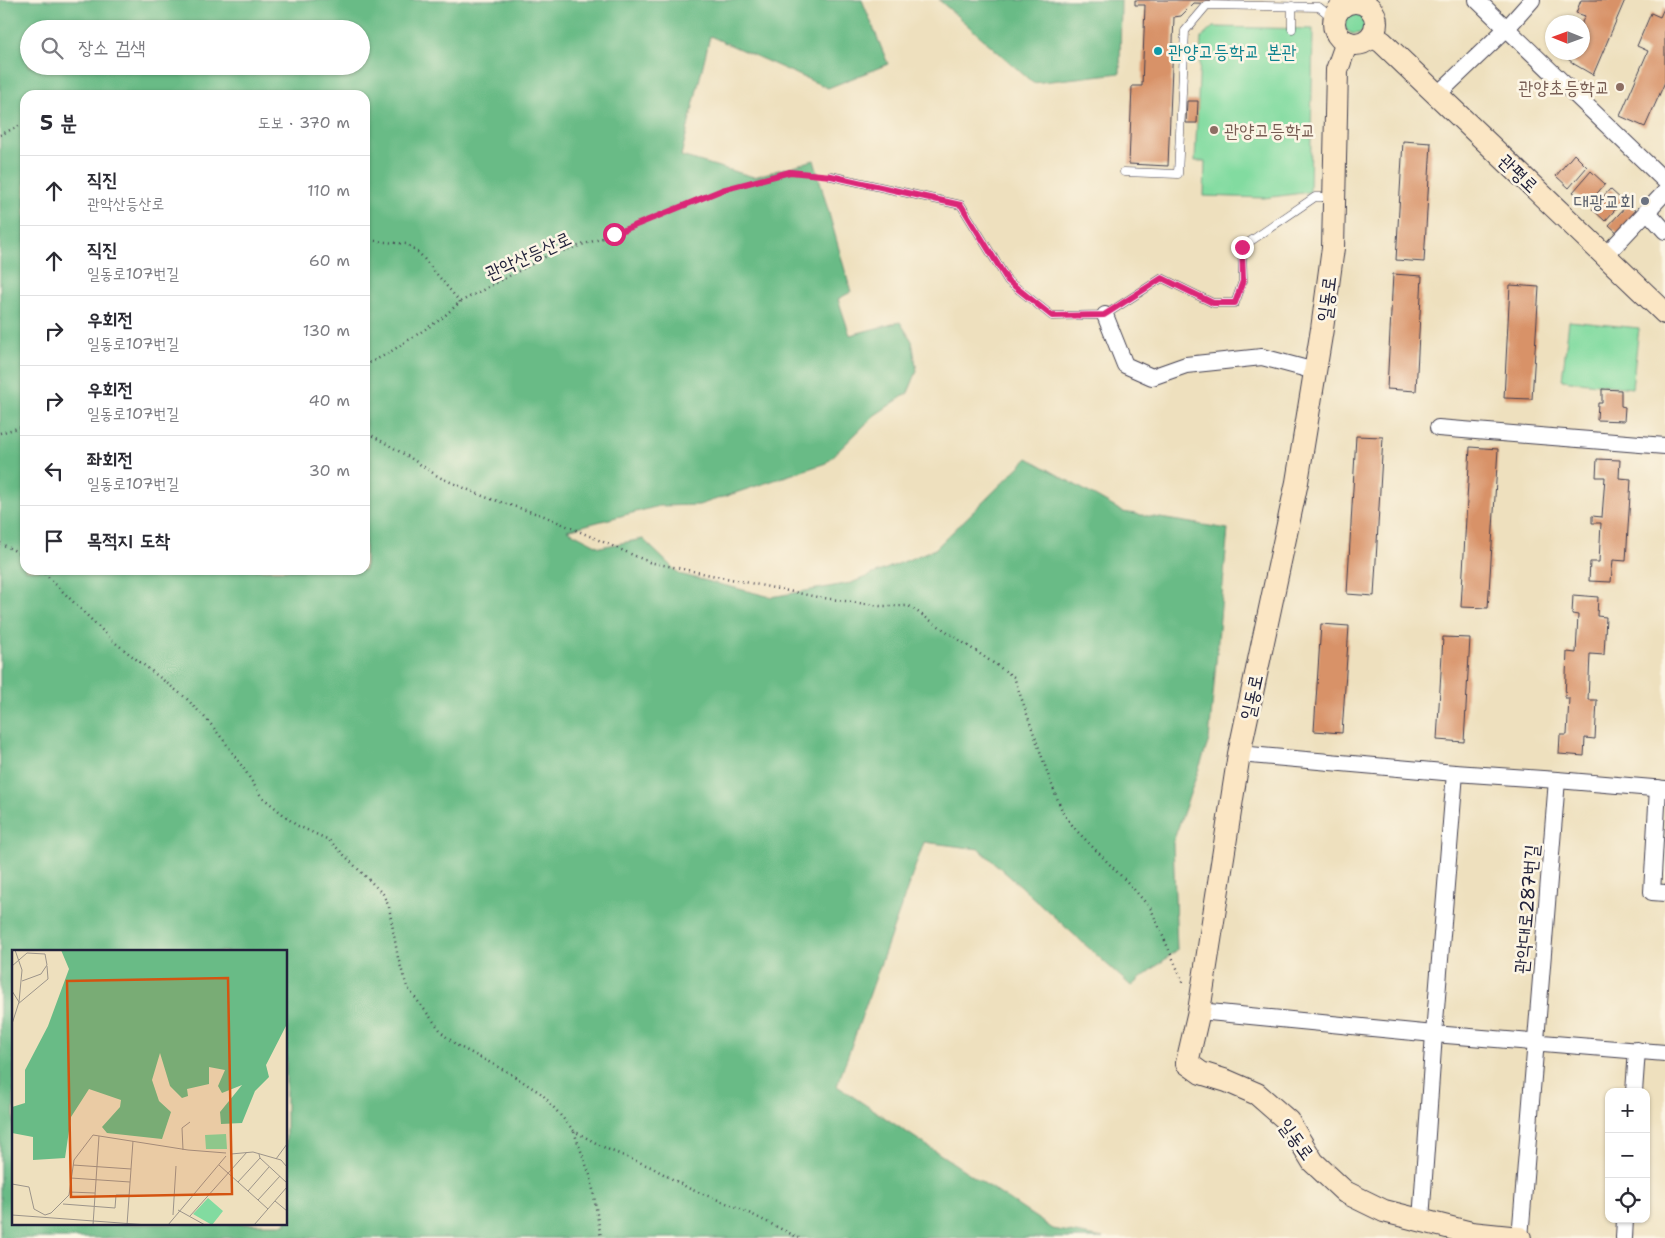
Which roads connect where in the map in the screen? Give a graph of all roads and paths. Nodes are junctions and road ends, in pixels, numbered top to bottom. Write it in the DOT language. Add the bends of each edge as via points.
graph roads {
  1 [pos="1477,0"];
  2 [pos="1532,0"];
  3 [pos="1354,1"];
  4 [pos="1287,4"];
  5 [pos="1334,19"];
  6 [pos="1507,28"];
  7 [pos="1292,29"];
  8 [pos="1372,36"];
  9 [pos="1347,42"];
  10 [pos="1438,94"];
  11 [pos="20,125"];
  12 [pos="0,135"];
  13 [pos="1124,172"];
  14 [pos="831,176"];
  15 [pos="1665,181"];
  16 [pos="1665,192"];
  17 [pos="1333,197"];
  18 [pos="1647,211"];
  19 [pos="1665,232"];
  20 [pos="370,240"];
  21 [pos="1605,256"];
  22 [pos="460,302"];
  23 [pos="1665,313"];
  24 [pos="1104,315"];
  25 [pos="370,362"];
  26 [pos="1315,372"];
  27 [pos="20,427"];
  28 [pos="1438,428"];
  29 [pos="0,433"];
  30 [pos="370,433"];
  31 [pos="1665,446"];
  32 [pos="0,543"];
  33 [pos="20,553"];
  34 [pos="46,575"];
  35 [pos="1239,754"];
  36 [pos="1455,773"];
  37 [pos="1556,780"];
  38 [pos="1661,788"];
  39 [pos="1665,893"];
  40 [pos="1185,987"];
  41 [pos="1199,1011"];
  42 [pos="1434,1034"];
  43 [pos="1535,1042"];
  44 [pos="1637,1050"];
  45 [pos="1665,1053"];
  46 [pos="1634,1088"];
  47 [pos="574,1131"];
  48 [pos="1421,1220"];
  49 [pos="1625,1223"];
  50 [pos="600,1238"];
  51 [pos="799,1238"];
  52 [pos="1520,1238"];
  53 [pos="1624,1238"];
  1 -- 6 [label="street"];
  2 -- 6 [label="street"];
  3 -- 5 [label="street" via="1338,11"];
  3 -- 8 [label="street" via="1371,9 1376,27"];
  4 -- 5 [label="lane" via="1319,7"];
  4 -- 7 [label="lane"];
  4 -- 13 [label="lane" via="1206,5 1185,31 1178,174"];
  5 -- 9 [label="street" via="1339,37"];
  6 -- 10 [label="street"];
  6 -- 15 [label="street"];
  8 -- 9 [label="street" via="1365,42"];
  8 -- 10 [label="street, 관평로"];
  9 -- 17 [label="street, 일동로" via="1337,70"];
  10 -- 21 [label="street, 관평로"];
  11 -- 12 [label="path"];
  14 -- 22 [label="path, 관악산등산로" via="790,172 722,190 614,234 545,257"];
  14 -- 24 [label="lane" via="961,205 1008,281 1044,310 1052,316"];
  16 -- 18 [label="street"];
  17 -- 24 [label="lane" via="1315,197 1242,247 1243,281 1235,303 1213,303 1162,278"];
  17 -- 26 [label="street, 일동로" via="1333,248"];
  18 -- 19 [label="street"];
  18 -- 21 [label="street"];
  20 -- 22 [label="path" via="407,244 420,254"];
  21 -- 23 [label="street, 관평로"];
  22 -- 25 [label="path, 관악산등산로" via="442,319"];
  24 -- 26 [label="street" via="1125,365 1152,377 1186,365 1262,357"];
  26 -- 35 [label="street, 일동로" via="1297,482"];
  27 -- 29 [label="path"];
  28 -- 31 [label="street"];
  30 -- 40 [label="path" via="439,477 485,497 544,516 649,562 817,597 880,606 909,606 1014,676 1063,813 1150,908"];
  32 -- 33 [label="path"];
  34 -- 47 [label="path" via="113,641 186,698 225,742 261,796 296,825 329,840 382,894 389,907 407,987 444,1035 542,1094"];
  35 -- 36 [label="street"];
  35 -- 41 [label="street, 일동로"];
  36 -- 37 [label="street"];
  36 -- 42 [label="street"];
  37 -- 38 [label="street"];
  37 -- 43 [label="street, 관악대로287번길"];
  38 -- 39 [label="street" via="1652,892"];
  41 -- 42 [label="street"];
  41 -- 48 [label="street, 일동로" via="1187,1063 1200,1073 1257,1094 1288,1122 1313,1162 1345,1192 1384,1211"];
  42 -- 43 [label="street"];
  42 -- 48 [label="street"];
  43 -- 44 [label="street"];
  43 -- 52 [label="street, 일동로"];
  44 -- 45 [label="street"];
  44 -- 46 [label="street"];
  47 -- 50 [label="path" via="591,1178"];
  47 -- 51 [label="path" via="690,1189 739,1208"];
  48 -- 52 [label="street, 일동로" via="1471,1233"];
  49 -- 53 [label="street"];
}
